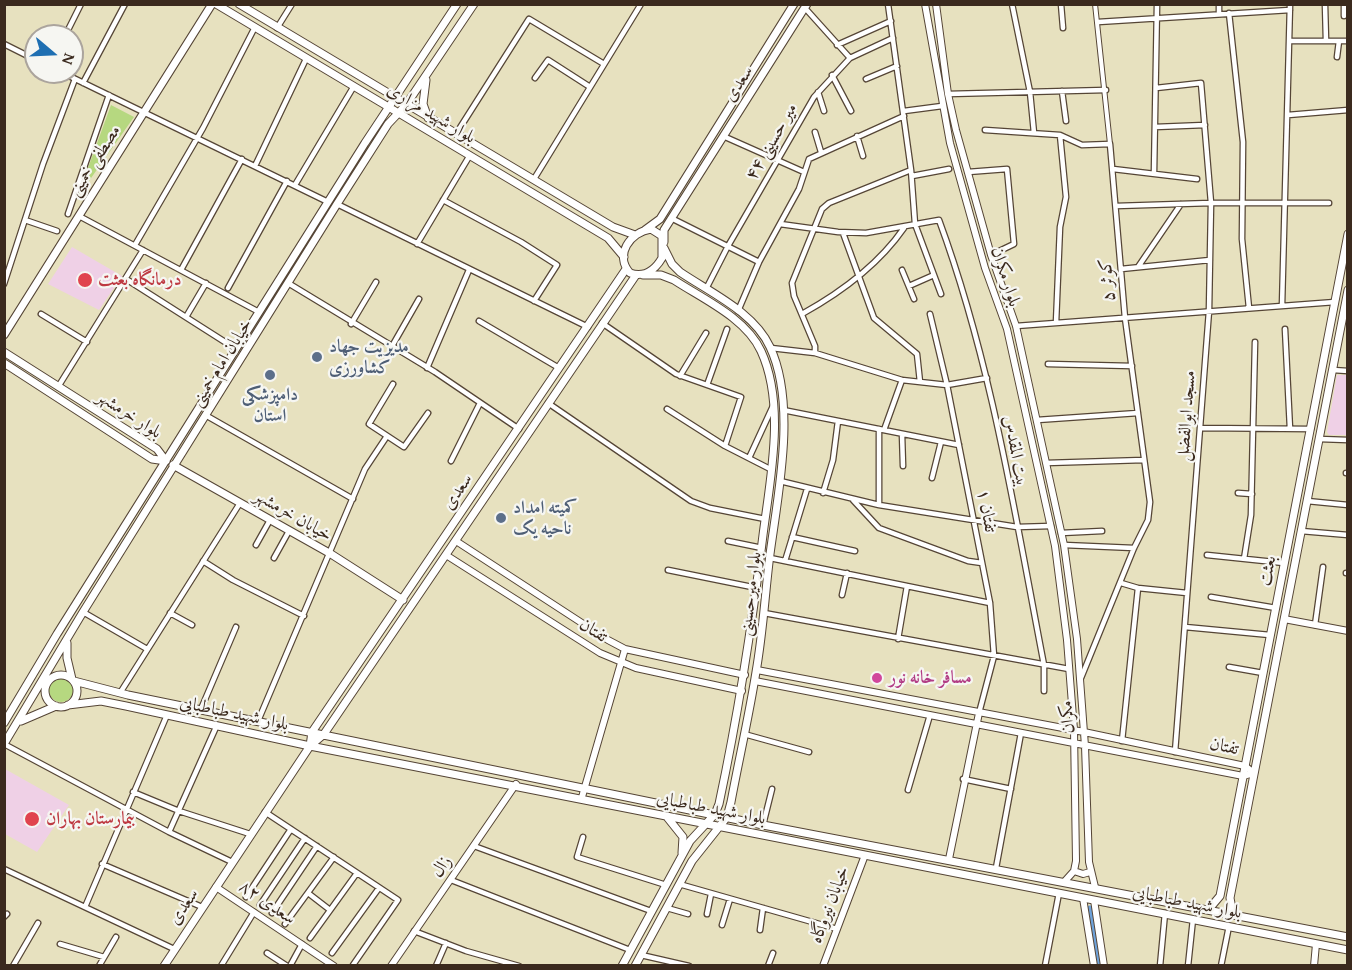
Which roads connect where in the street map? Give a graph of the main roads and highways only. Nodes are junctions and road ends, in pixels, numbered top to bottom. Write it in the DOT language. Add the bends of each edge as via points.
graph roads {
  1 [pos="214,4"];
  2 [pos="239,4"];
  3 [pos="457,4"];
  4 [pos="474,4"];
  5 [pos="794,4"];
  6 [pos="806,6"];
  7 [pos="427,75"];
  8 [pos="396,99"];
  9 [pos="406,105"];
  10 [pos="388,107"];
  11 [pos="397,112"];
  12 [pos="428,118"];
  13 [pos="645,230"];
  14 [pos="1347,234"];
  15 [pos="635,235"];
  16 [pos="664,245"];
  17 [pos="624,257"];
  18 [pos="626,268"];
  19 [pos="639,275"];
  20 [pos="1347,294"];
  21 [pos="1344,332"];
  22 [pos="4,335"];
  23 [pos="4,352"];
  24 [pos="4,363"];
  25 [pos="166,461"];
  26 [pos="175,466"];
  27 [pos="1294,515"];
  28 [pos="1304,517"];
  29 [pos="403,600"];
  30 [pos="68,638"];
  31 [pos="43,658"];
  32 [pos="48,680"];
  33 [pos="73,680"];
  34 [pos="38,691"];
  35 [pos="68,705"];
  36 [pos="56,706"];
  37 [pos="10,714"];
  38 [pos="4,723"];
  39 [pos="16,724"];
  40 [pos="312,732"];
  41 [pos="324,734"];
  42 [pos="4,744"];
  43 [pos="310,746"];
  44 [pos="730,750"];
  45 [pos="741,751"];
  46 [pos="715,814"];
  47 [pos="665,815"];
  48 [pos="727,817"];
  49 [pos="706,824"];
  50 [pos="719,826"];
  51 [pos="690,841"];
  52 [pos="702,846"];
  53 [pos="682,856"];
  54 [pos="1220,896"];
  55 [pos="1230,898"];
  56 [pos="1166,901"];
  57 [pos="1209,909"];
  58 [pos="1165,913"];
  59 [pos="1233,914"];
  60 [pos="1347,938"];
  61 [pos="1347,950"];
  62 [pos="168,964"];
  63 [pos="622,966"];
  64 [pos="635,966"];
  1 -- 10 [label="main road, بلوار شهید مزاری"];
  1 -- 22 [label="main road, مصطفی خمینی"];
  2 -- 8 [label="main road, بلوار شهید مزاری"];
  3 -- 8 [label="main road, خیابان امام خمینی"];
  4 -- 7 [label="main road, خیابان امام خمینی"];
  5 -- 13 [label="main road, سعدی" via="660,219"];
  6 -- 16 [label="main road, سعدی" via="671,218 664,230"];
  7 -- 9 [label="main road, خیابان امام خمینی"];
  7 -- 12 [label="main road" via="423,104"];
  8 -- 9 [label="main road, بلوار شهید مزاری"];
  8 -- 10 [label="main road, خیابان امام خمینی"];
  9 -- 11 [label="main road, خیابان امام خمینی"];
  9 -- 12 [label="main road, بلوار شهید مزاری"];
  10 -- 11 [label="main road, بلوار شهید مزاری"];
  10 -- 25 [label="main road, خیابان امام خمینی"];
  11 -- 17 [label="main road, بلوار شهید مزاری" via="608,238"];
  11 -- 26 [label="main road, خیابان امام خمینی"];
  12 -- 15 [label="main road, بلوار شهید مزاری" via="613,227"];
  13 -- 15 [label="main road"];
  13 -- 16 [label="main road" via="657,231"];
  14 -- 27 [label="main road, بعثت"];
  15 -- 17 [label="main road" via="628,242"];
  16 -- 19 [label="main road" via="660,263"];
  16 -- 45 [label="main road, بلوار میرحسینی" via="672,264 750,319 771,348 783,410 780,481 757,670"];
  17 -- 18 [label="main road"];
  18 -- 19 [label="main road"];
  18 -- 29 [label="main road, سعدی"];
  19 -- 41 [label="main road, سعدی" via="602,323"];
  19 -- 44 [label="main road, بلوار میرحسینی" via="661,275 674,280 743,327 762,352 772,406 772,470 745,675"];
  20 -- 21 [label="main road, بعثت"];
  21 -- 28 [label="main road, بعثت"];
  23 -- 25 [label="main road, بلوار خرمشهر" via="157,449"];
  24 -- 25 [label="main road, بلوار خرمشهر" via="152,459"];
  25 -- 26 [label="main road, خیابان خرمشهر"];
  25 -- 31 [label="main road, خیابان امام خمینی"];
  26 -- 29 [label="main road, خیابان خرمشهر" via="331,554"];
  26 -- 30 [label="main road, خیابان امام خمینی"];
  27 -- 28 [label="main road"];
  27 -- 54 [label="main road, بعثت"];
  28 -- 55 [label="main road, بعثت"];
  29 -- 40 [label="main road, سعدی"];
  30 -- 32 [label="main road, خیابان امام خمینی"];
  30 -- 33 [label="main road" via="66,658"];
  31 -- 32 [label="main road"];
  31 -- 37 [label="main road, خیابان امام خمینی"];
  32 -- 33 [label="main road" via="58,675"];
  32 -- 34 [label="main road"];
  32 -- 34 [label="main road, خیابان امام خمینی"];
  32 -- 36 [label="main road" via="48,700"];
  33 -- 35 [label="main road" via="77,692"];
  33 -- 40 [label="main road, بلوار شهید طباطبایی"];
  34 -- 37 [label="main road"];
  34 -- 39 [label="main road, خیابان امام خمینی"];
  35 -- 36 [label="main road"];
  35 -- 43 [label="main road, بلوار شهید طباطبایی" via="101,701"];
  36 -- 39 [label="main road" via="24,717"];
  37 -- 38 [label="main road, خیابان امام خمینی"];
  39 -- 42 [label="main road, خیابان امام خمینی"];
  40 -- 41 [label="main road, بلوار شهید طباطبایی"];
  40 -- 43 [label="main road"];
  41 -- 43 [label="main road, سعدی"];
  41 -- 46 [label="main road, بلوار شهید طباطبایی"];
  43 -- 47 [label="main road, بلوار شهید طباطبایی"];
  43 -- 62 [label="main road, سعدی" via="174,949"];
  44 -- 45 [label="main road"];
  44 -- 46 [label="main road, بلوار میرحسینی"];
  45 -- 48 [label="main road, بلوار میرحسینی"];
  46 -- 48 [label="main road, بلوار شهید طباطبایی"];
  46 -- 49 [label="main road, بلوار میرحسینی"];
  47 -- 49 [label="main road, بلوار شهید طباطبایی"];
  47 -- 53 [label="main road" via="682,837"];
  48 -- 50 [label="main road, بلوار میرحسینی"];
  48 -- 56 [label="main road, بلوار شهید طباطبایی"];
  49 -- 50 [label="main road, بلوار شهید طباطبایی"];
  49 -- 51 [label="main road, بلوار میرحسینی"];
  50 -- 52 [label="main road, بلوار میرحسینی"];
  50 -- 58 [label="main road, بلوار شهید طباطبایی"];
  51 -- 52 [label="main road" via="699,841"];
  51 -- 53 [label="main road, بلوار میرحسینی"];
  52 -- 64 [label="main road, بلوار میرحسینی"];
  53 -- 63 [label="main road, بلوار میرحسینی"];
  54 -- 55 [label="main road"];
  54 -- 57 [label="main road, بعثت"];
  55 -- 59 [label="main road, بعثت"];
  56 -- 57 [label="main road, بلوار شهید طباطبایی"];
  56 -- 58 [label="main road"];
  57 -- 59 [label="main road, بلوار شهید طباطبایی"];
  58 -- 61 [label="main road, بلوار شهید طباطبایی"];
  59 -- 60 [label="main road, بلوار شهید طباطبایی"];
}
